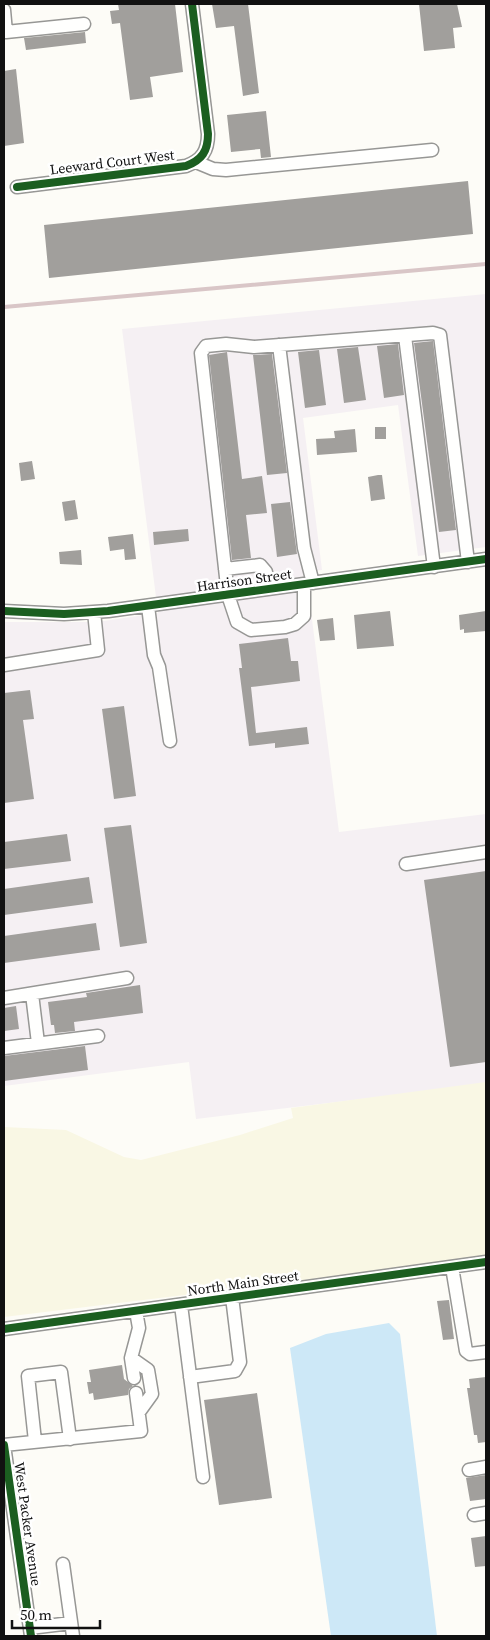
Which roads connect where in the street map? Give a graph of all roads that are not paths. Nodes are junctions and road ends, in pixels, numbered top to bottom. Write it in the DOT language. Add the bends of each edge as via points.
graph roads {
  1 [pos="192,4"];
  2 [pos="4,10"];
  3 [pos="84,24"];
  4 [pos="5,32"];
  5 [pos="432,150"];
  6 [pos="196,162"];
  7 [pos="17,186"];
  8 [pos="405,336"];
  9 [pos="279,345"];
  10 [pos="486,560"];
  11 [pos="468,562"];
  12 [pos="434,567"];
  13 [pos="225,569"];
  14 [pos="308,584"];
  15 [pos="267,590"];
  16 [pos="228,595"];
  17 [pos="148,606"];
  18 [pos="4,611"];
  19 [pos="94,612"];
  20 [pos="4,665"];
  21 [pos="170,741"];
  22 [pos="486,852"];
  23 [pos="406,864"];
  24 [pos="127,978"];
  25 [pos="32,994"];
  26 [pos="4,998"];
  27 [pos="98,1036"];
  28 [pos="38,1043"];
  29 [pos="4,1048"];
  30 [pos="486,1262"];
  31 [pos="452,1267"];
  32 [pos="232,1297"];
  33 [pos="181,1305"];
  34 [pos="136,1311"];
  35 [pos="4,1329"];
  36 [pos="486,1352"];
  37 [pos="131,1358"];
  38 [pos="190,1377"];
  39 [pos="134,1378"];
  40 [pos="136,1393"];
  41 [pos="139,1412"];
  42 [pos="70,1439"];
  43 [pos="35,1441"];
  44 [pos="4,1445"];
  45 [pos="486,1467"];
  46 [pos="469,1470"];
  47 [pos="203,1477"];
  48 [pos="63,1564"];
  49 [pos="71,1623"];
  50 [pos="30,1632"];
  51 [pos="73,1636"];
  1 -- 6 [label="street, Leeward Court West" via="208,142 207,149"];
  2 -- 4 [label="street"];
  3 -- 4 [label="street"];
  5 -- 6 [label="street" via="226,170"];
  6 -- 7 [label="street, Leeward Court West" via="186,166"];
  8 -- 9 [label="street"];
  8 -- 11 [label="street" via="440,335"];
  8 -- 12 [label="street"];
  9 -- 13 [label="street" via="245,348 226,344 206,346 200,353"];
  9 -- 14 [label="street"];
  10 -- 11 [label="street, Harrison Street"];
  11 -- 12 [label="street, Harrison Street"];
  12 -- 14 [label="street, Harrison Street"];
  13 -- 15 [label="street" via="260,565 266,572"];
  13 -- 16 [label="street"];
  14 -- 15 [label="street, Harrison Street"];
  14 -- 16 [label="street" via="304,616 285,627 251,630 243,627 233,616"];
  15 -- 16 [label="street, Harrison Street"];
  16 -- 17 [label="street, Harrison Street"];
  17 -- 19 [label="street, Harrison Street"];
  17 -- 21 [label="street"];
  18 -- 19 [label="street, Harrison Street"];
  19 -- 20 [label="street" via="98,650"];
  22 -- 23 [label="street"];
  24 -- 25 [label="street"];
  25 -- 26 [label="street"];
  25 -- 28 [label="street"];
  27 -- 28 [label="street"];
  28 -- 29 [label="street"];
  30 -- 31 [label="street, North Main Street"];
  31 -- 32 [label="street, North Main Street"];
  31 -- 36 [label="street" via="466,1351 470,1354"];
  32 -- 33 [label="street, North Main Street"];
  32 -- 38 [label="street" via="240,1362 235,1371"];
  33 -- 34 [label="street, North Main Street"];
  33 -- 38 [label="street"];
  34 -- 35 [label="street, North Main Street"];
  34 -- 37 [label="street" via="139,1328"];
  37 -- 39 [label="street"];
  37 -- 41 [label="street" via="148,1370 152,1394"];
  38 -- 47 [label="street"];
  40 -- 41 [label="street"];
  41 -- 42 [label="street" via="141,1431"];
  42 -- 43 [label="street"];
  42 -- 43 [label="street" via="61,1372 28,1376"];
  43 -- 44 [label="street"];
  44 -- 50 [label="street, West Packer Avenue"];
  45 -- 46 [label="street"];
  48 -- 49 [label="street"];
  49 -- 50 [label="street"];
  49 -- 51 [label="street"];
}
